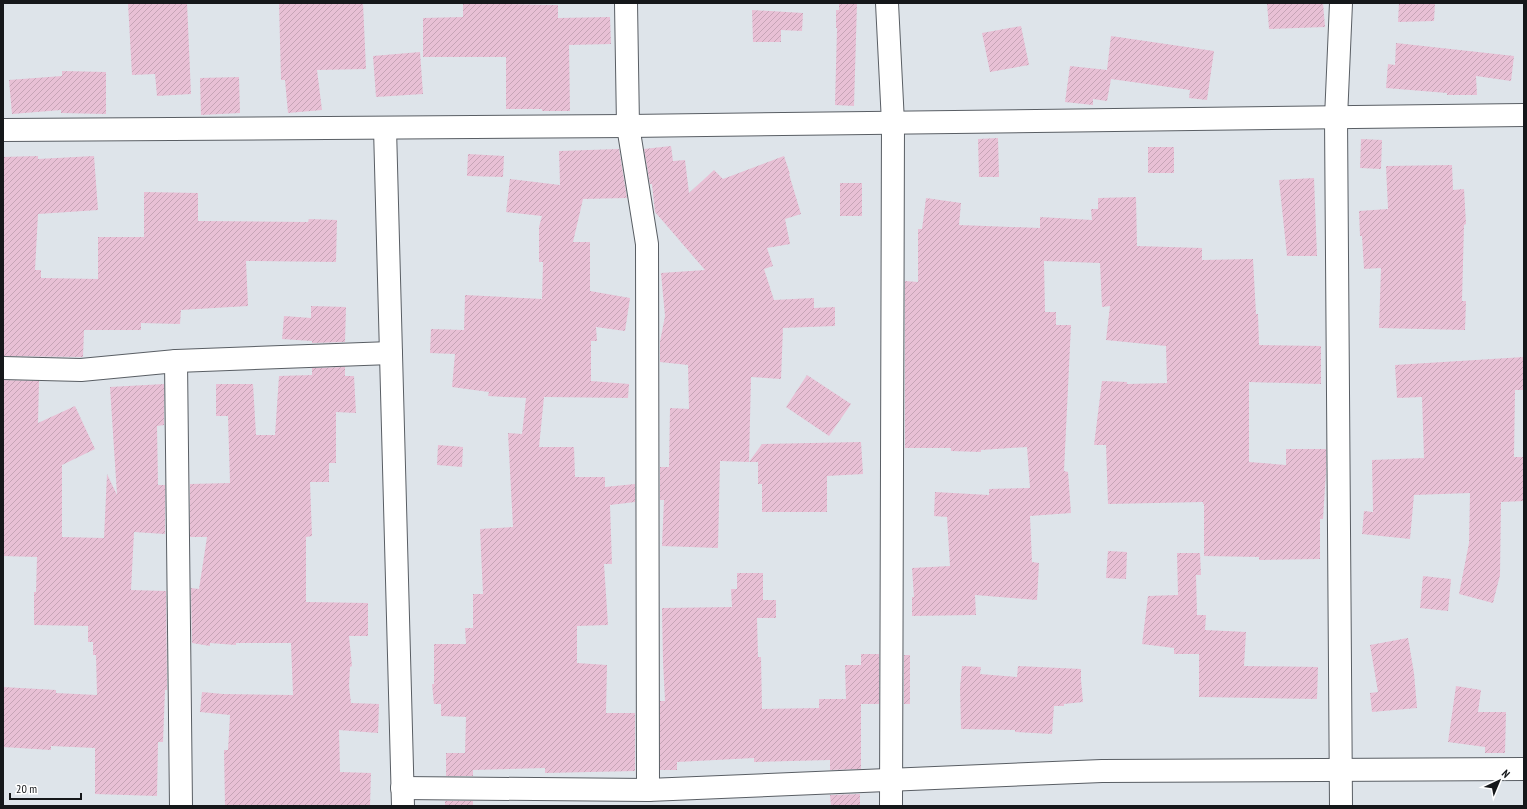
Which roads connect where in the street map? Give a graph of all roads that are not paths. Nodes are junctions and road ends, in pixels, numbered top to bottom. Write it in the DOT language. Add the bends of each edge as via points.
graph roads {
  1 [pos="626,3"];
  2 [pos="887,3"];
  3 [pos="1341,3"];
  4 [pos="1524,115"];
  5 [pos="1336,118"];
  6 [pos="893,123"];
  7 [pos="628,126"];
  8 [pos="385,128"];
  9 [pos="3,130"];
  10 [pos="391,353"];
  11 [pos="176,361"];
  12 [pos="3,368"];
  13 [pos="1524,769"];
  14 [pos="1340,770"];
  15 [pos="891,780"];
  16 [pos="648,790"];
  17 [pos="402,797"];
  18 [pos="181,806"];
  19 [pos="891,806"];
  20 [pos="1340,806"];
  1 -- 7 [label="street"];
  2 -- 6 [label="street"];
  3 -- 5 [label="street"];
  4 -- 5 [label="street"];
  5 -- 6 [label="street"];
  5 -- 14 [label="street"];
  6 -- 7 [label="street"];
  6 -- 15 [label="street"];
  7 -- 8 [label="street"];
  7 -- 16 [label="street" via="647,244"];
  8 -- 9 [label="street"];
  8 -- 10 [label="street"];
  10 -- 11 [label="street"];
  10 -- 17 [label="street"];
  11 -- 12 [label="street" via="81,370"];
  11 -- 18 [label="street"];
  13 -- 14 [label="street"];
  14 -- 15 [label="street" via="1102,771"];
  14 -- 20 [label="street"];
  15 -- 16 [label="street"];
  15 -- 19 [label="street"];
  16 -- 17 [label="street"];
}
